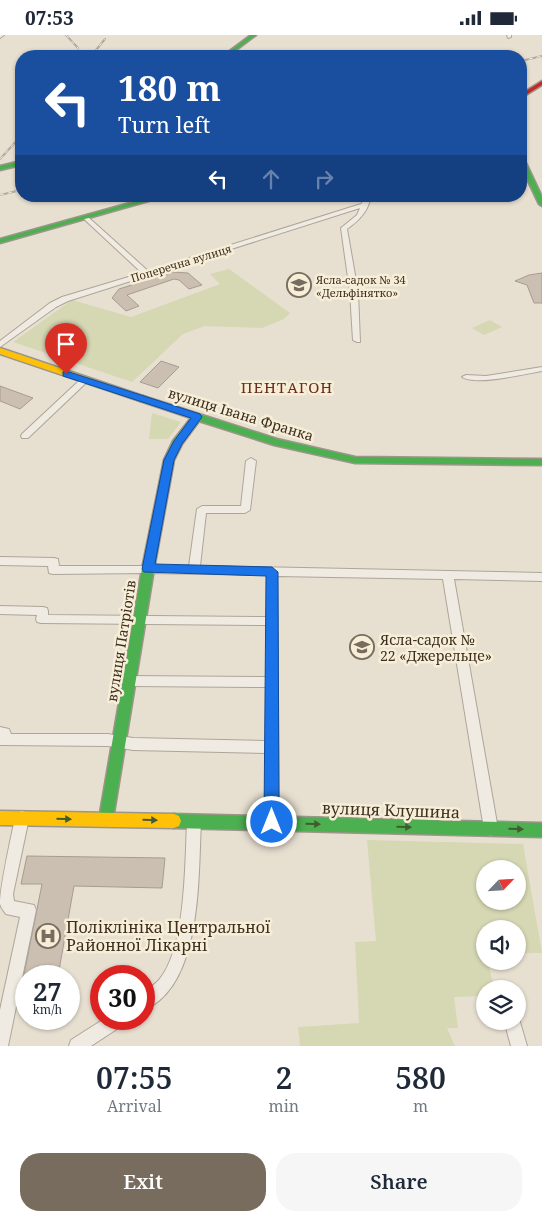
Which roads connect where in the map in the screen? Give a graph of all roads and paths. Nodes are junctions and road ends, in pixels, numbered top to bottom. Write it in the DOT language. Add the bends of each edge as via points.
graph roads {
  1 [pos="254,35"];
  2 [pos="233,50"];
  3 [pos="540,82"];
  4 [pos="527,89"];
  5 [pos="527,92"];
  6 [pos="542,98"];
  7 [pos="15,165"];
  8 [pos="0,169"];
  9 [pos="527,172"];
  10 [pos="142,202"];
  11 [pos="366,202"];
  12 [pos="542,204"];
  13 [pos="363,205"];
  14 [pos="86,218"];
  15 [pos="0,241"];
  16 [pos="146,273"];
  17 [pos="357,340"];
  18 [pos="0,345"];
  19 [pos="0,351"];
  20 [pos="542,369"];
  21 [pos="466,377"];
  22 [pos="84,380"];
  23 [pos="197,417"];
  24 [pos="25,435"];
  25 [pos="250,461"];
  26 [pos="542,462"];
  27 [pos="0,561"];
  28 [pos="148,569"];
  29 [pos="194,570"];
  30 [pos="272,572"];
  31 [pos="448,576"];
  32 [pos="542,577"];
  33 [pos="0,610"];
  34 [pos="140,620"];
  35 [pos="272,621"];
  36 [pos="130,681"];
  37 [pos="272,682"];
  38 [pos="0,733"];
  39 [pos="120,742"];
  40 [pos="272,747"];
  41 [pos="0,818"];
  42 [pos="22,818"];
  43 [pos="106,819"];
  44 [pos="194,821"];
  45 [pos="272,822"];
  46 [pos="491,829"];
  47 [pos="542,830"];
  48 [pos="155,992"];
  49 [pos="101,1030"];
  50 [pos="515,1030"];
  51 [pos="0,1046"];
  52 [pos="77,1046"];
  53 [pos="519,1046"];
  1 -- 2 [label="street"];
  3 -- 4 [label="street"];
  5 -- 6 [label="street"];
  7 -- 8 [label="street"];
  9 -- 12 [label="street"];
  10 -- 14 [label="street"];
  11 -- 13 [label="street"];
  13 -- 16 [label="street, Поперечна вулиця"];
  13 -- 17 [label="street" via="358,220 344,228 354,292"];
  14 -- 15 [label="street"];
  14 -- 16 [label="street"];
  16 -- 18 [label="street, Поперечна вулиця" via="65,299"];
  19 -- 22 [label="street, вулиця Івана Франка"];
  20 -- 21 [label="street" via="486,379"];
  22 -- 23 [label="street, вулиця Івана Франка"];
  22 -- 24 [label="street"];
  23 -- 26 [label="street, вулиця Івана Франка" via="269,441 343,459"];
  23 -- 28 [label="street, вулиця Патріотів" via="177,443 169,460"];
  25 -- 29 [label="street" via="245,510 202,509"];
  27 -- 28 [label="street" via="54,562 53,570"];
  28 -- 29 [label="street"];
  28 -- 34 [label="street, вулиця Патріотів"];
  29 -- 30 [label="street"];
  30 -- 31 [label="street"];
  30 -- 35 [label="street"];
  31 -- 32 [label="street"];
  31 -- 46 [label="street"];
  33 -- 34 [label="street" via="43,611 41,619"];
  34 -- 35 [label="street"];
  34 -- 36 [label="street, вулиця Патріотів"];
  35 -- 37 [label="street"];
  36 -- 37 [label="street"];
  36 -- 39 [label="street, вулиця Патріотів"];
  37 -- 40 [label="street"];
  38 -- 39 [label="street" via="5,733 3,740"];
  39 -- 40 [label="street"];
  39 -- 43 [label="street, вулиця Патріотів"];
  40 -- 45 [label="street"];
  41 -- 42 [label="street, вулиця Клушина"];
  42 -- 43 [label="street, вулиця Клушина, one-way"];
  42 -- 51 [label="street" via="6,904 11,909 29,910"];
  43 -- 44 [label="street, вулиця Клушина, one-way"];
  44 -- 45 [label="street, вулиця Клушина"];
  44 -- 48 [label="street" via="186,915 178,960 164,985"];
  45 -- 46 [label="street, вулиця Клушина, one-way"];
  46 -- 47 [label="street, вулиця Клушина, one-way"];
  49 -- 52 [label="street"];
  50 -- 53 [label="street"];
}
